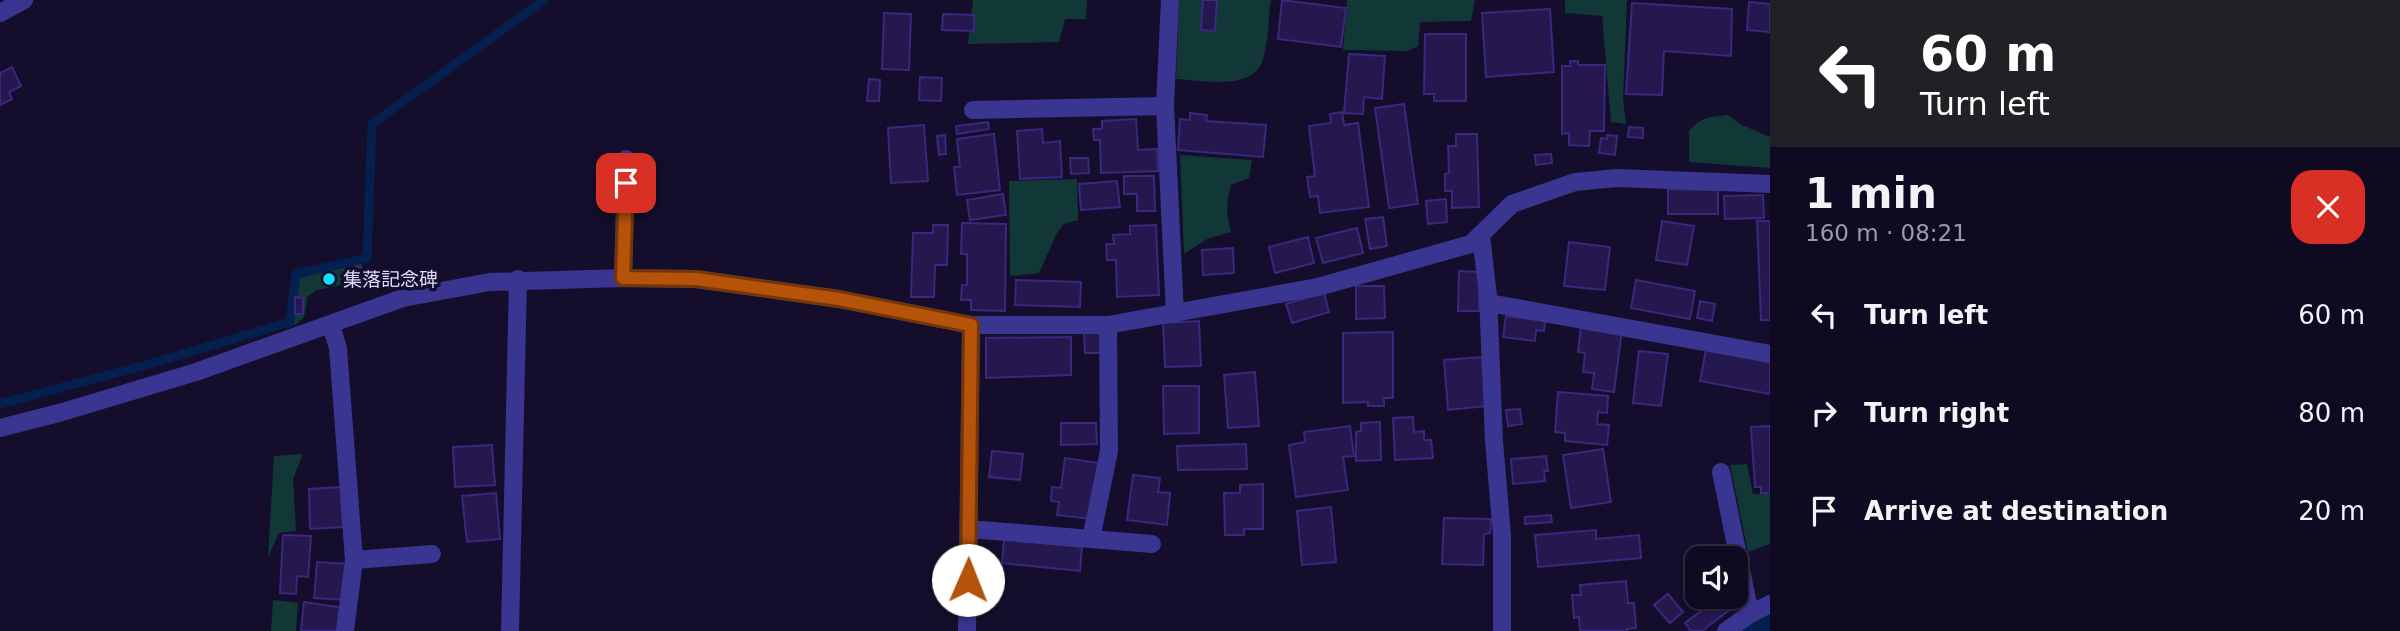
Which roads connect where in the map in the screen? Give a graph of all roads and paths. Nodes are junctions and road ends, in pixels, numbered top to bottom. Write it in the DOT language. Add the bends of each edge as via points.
graph roads {
  1 [pos="24,0"];
  2 [pos="1170,0"];
  3 [pos="0,13"];
  4 [pos="1165,106"];
  5 [pos="973,110"];
  6 [pos="626,159"];
  7 [pos="1770,184"];
  8 [pos="1481,235"];
  9 [pos="623,278"];
  10 [pos="518,279"];
  11 [pos="1489,303"];
  12 [pos="1175,314"];
  13 [pos="331,325"];
  14 [pos="971,325"];
  15 [pos="1108,326"];
  16 [pos="1770,354"];
  17 [pos="0,428"];
  18 [pos="1721,472"];
  19 [pos="969,529"];
  20 [pos="1091,539"];
  21 [pos="1152,544"];
  22 [pos="432,554"];
  23 [pos="354,560"];
  24 [pos="1770,604"];
  25 [pos="1750,614"];
  26 [pos="345,631"];
  27 [pos="510,631"];
  28 [pos="967,631"];
  29 [pos="1502,631"];
  30 [pos="1726,631"];
  1 -- 3 [label="street"];
  2 -- 4 [label="street"];
  4 -- 5 [label="street"];
  4 -- 12 [label="street"];
  6 -- 9 [label="street"];
  7 -- 8 [label="street" via="1617,178 1575,181 1512,204"];
  8 -- 11 [label="street"];
  8 -- 12 [label="street" via="1472,244 1318,287"];
  9 -- 10 [label="street"];
  9 -- 14 [label="street" via="696,279 839,299"];
  10 -- 13 [label="street" via="403,298"];
  10 -- 27 [label="street"];
  11 -- 16 [label="street"];
  11 -- 29 [label="street" via="1502,535"];
  12 -- 15 [label="street"];
  13 -- 17 [label="street" via="196,372"];
  13 -- 23 [label="street" via="338,348"];
  14 -- 15 [label="street"];
  14 -- 19 [label="street"];
  15 -- 20 [label="street" via="1109,451"];
  18 -- 25 [label="street"];
  19 -- 20 [label="street"];
  19 -- 28 [label="street"];
  20 -- 21 [label="street"];
  22 -- 23 [label="street"];
  23 -- 26 [label="street"];
  24 -- 25 [label="street"];
  25 -- 30 [label="street"];
}
